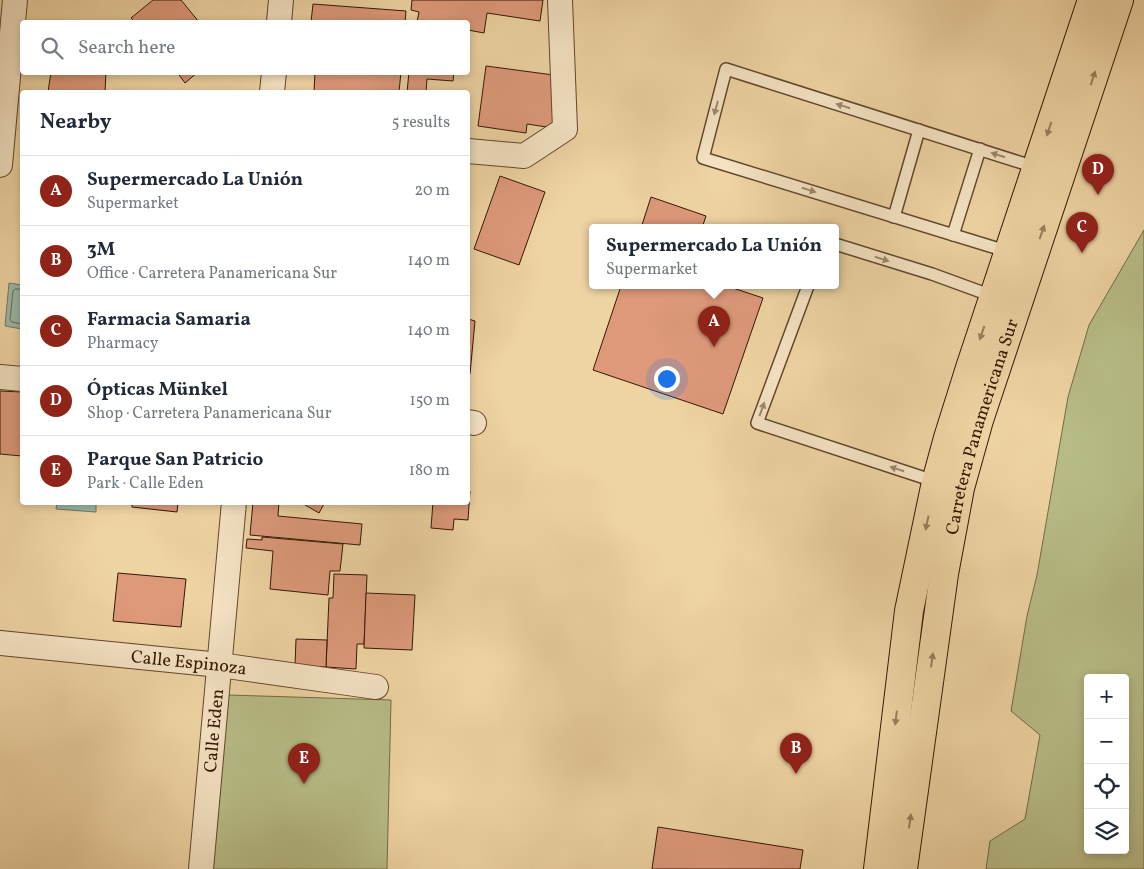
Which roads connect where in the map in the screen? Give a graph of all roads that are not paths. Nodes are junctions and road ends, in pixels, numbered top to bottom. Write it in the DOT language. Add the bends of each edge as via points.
graph roads {
  1 [pos="15,0"];
  2 [pos="280,0"];
  3 [pos="560,0"];
  4 [pos="1092,0"];
  5 [pos="1119,0"];
  6 [pos="278,20"];
  7 [pos="274,75"];
  8 [pos="272,90"];
  9 [pos="9,108"];
  10 [pos="919,130"];
  11 [pos="980,149"];
  12 [pos="470,150"];
  13 [pos="0,165"];
  14 [pos="1049,171"];
  15 [pos="894,216"];
  16 [pos="953,235"];
  17 [pos="839,245"];
  18 [pos="1021,256"];
  19 [pos="807,289"];
  20 [pos="1006,301"];
  21 [pos="0,377"];
  22 [pos="20,379"];
  23 [pos="948,485"];
  24 [pos="234,505"];
  25 [pos="0,643"];
  26 [pos="220,665"];
  27 [pos="376,687"];
  28 [pos="201,869"];
  29 [pos="878,869"];
  30 [pos="903,869"];
  1 -- 9 [label="street"];
  2 -- 6 [label="street"];
  3 -- 12 [label="street" via="565,129 524,156"];
  4 -- 14 [label="highway, Carretera Panamericana Sur, one-way"];
  14 -- 5 [label="highway, Carretera Panamericana Sur, one-way"];
  7 -- 8 [label="street"];
  9 -- 13 [label="street"];
  10 -- 11 [label="lane"];
  10 -- 15 [label="lane"];
  10 -- 15 [label="lane, one-way" via="726,69 702,158"];
  14 -- 11 [label="lane, one-way"];
  11 -- 16 [label="lane"];
  14 -- 18 [label="highway, Carretera Panamericana Sur"];
  15 -- 16 [label="lane"];
  16 -- 18 [label="lane"];
  17 -- 20 [label="lane, one-way"];
  18 -- 20 [label="highway, Carretera Panamericana Sur"];
  23 -- 19 [label="lane, one-way" via="757,423"];
  20 -- 23 [label="highway, Carretera Panamericana Sur" via="948,438"];
  21 -- 22 [label="street"];
  23 -- 29 [label="highway, Carretera Panamericana Sur, one-way" via="909,611"];
  30 -- 23 [label="highway, Carretera Panamericana Sur, one-way" via="944,574"];
  24 -- 26 [label="street, Calle Eden"];
  25 -- 26 [label="street, Calle Espinoza"];
  26 -- 27 [label="street, Calle Espinoza"];
  26 -- 28 [label="street, Calle Eden"];
}
